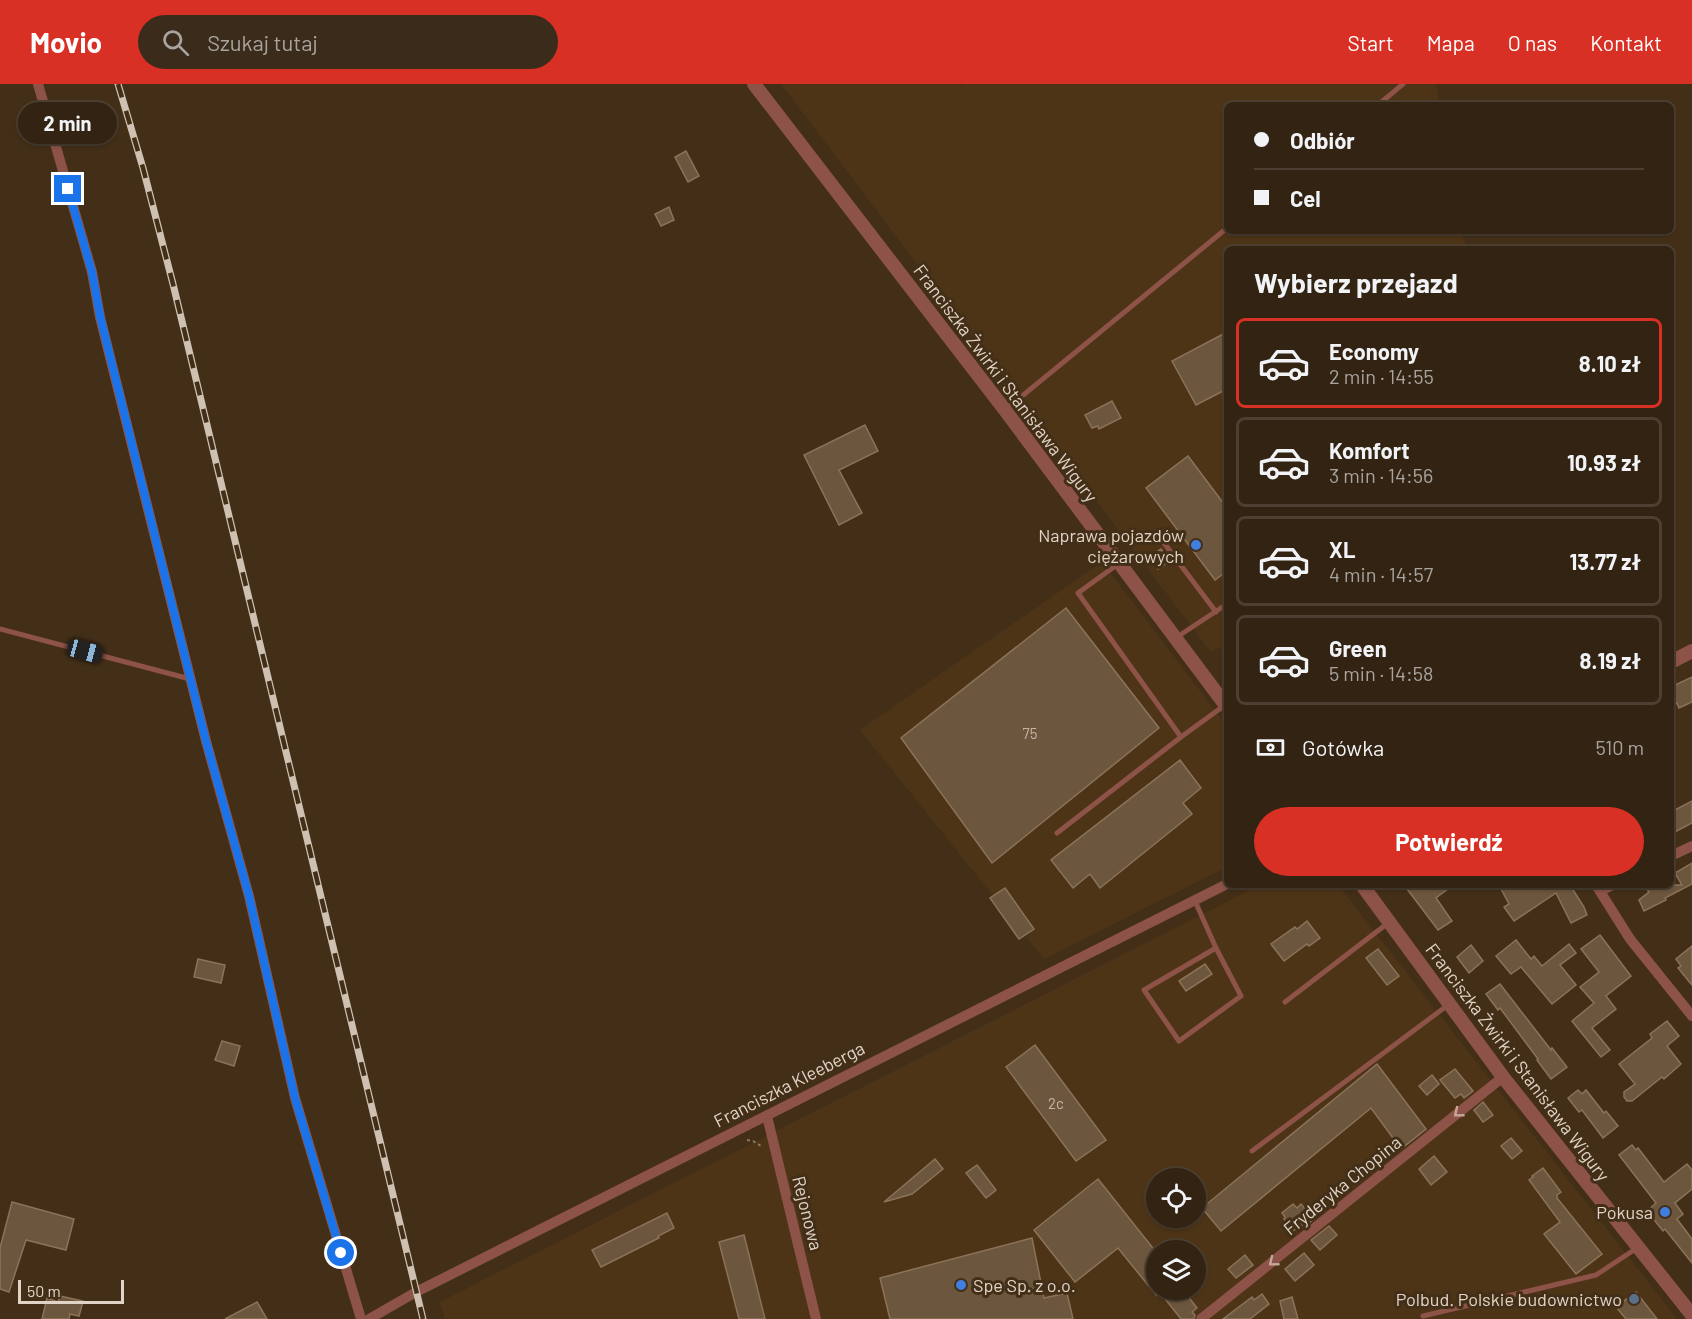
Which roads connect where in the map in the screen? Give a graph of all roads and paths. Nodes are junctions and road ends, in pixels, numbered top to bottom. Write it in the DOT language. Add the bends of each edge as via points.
graph roads {
  1 [pos="38,84"];
  2 [pos="754,84"];
  3 [pos="1403,84"];
  4 [pos="1382,102"];
  5 [pos="1224,230"];
  6 [pos="1005,410"];
  7 [pos="1161,539"];
  8 [pos="1120,563"];
  9 [pos="1224,606"];
  10 [pos="1216,612"];
  11 [pos="0,629"];
  12 [pos="1176,638"];
  13 [pos="1692,651"];
  14 [pos="1674,660"];
  15 [pos="190,680"];
  16 [pos="1224,703"];
  17 [pos="1224,707"];
  18 [pos="1181,737"];
  19 [pos="1057,833"];
  20 [pos="1692,846"];
  21 [pos="1674,855"];
  22 [pos="1224,886"];
  23 [pos="1364,888"];
  24 [pos="1598,888"];
  25 [pos="1195,901"];
  26 [pos="1389,922"];
  27 [pos="1216,948"];
  28 [pos="1285,1002"];
  29 [pos="1450,1004"];
  30 [pos="1692,1016"];
  31 [pos="1503,1077"];
  32 [pos="767,1116"];
  33 [pos="1252,1151"];
  34 [pos="1638,1247"];
  35 [pos="1692,1315"];
  36 [pos="1423,1316"];
  37 [pos="361,1319"];
  38 [pos="369,1319"];
  39 [pos="816,1319"];
  40 [pos="1201,1319"];
  1 -- 15 [label="street" via="92,272"];
  2 -- 6 [label="street, Franciszka Żwirki i Stanisława Wigury"];
  3 -- 4 [label="lane"];
  5 -- 6 [label="lane"];
  6 -- 8 [label="street, Franciszka Żwirki i Stanisława Wigury"];
  7 -- 10 [label="lane"];
  8 -- 12 [label="street, Franciszka Żwirki i Stanisława Wigury"];
  8 -- 18 [label="lane" via="1078,593"];
  9 -- 10 [label="lane"];
  10 -- 12 [label="lane"];
  11 -- 15 [label="lane"];
  12 -- 16 [label="street, Franciszka Żwirki i Stanisława Wigury"];
  13 -- 14 [label="street"];
  15 -- 37 [label="street" via="249,896 295,1098"];
  17 -- 18 [label="lane"];
  18 -- 19 [label="lane"];
  20 -- 21 [label="street"];
  22 -- 25 [label="street, Franciszka Kleeberga"];
  23 -- 26 [label="street, Franciszka Żwirki i Stanisława Wigury"];
  24 -- 30 [label="street" via="1630,939"];
  25 -- 27 [label="lane"];
  25 -- 32 [label="street, Franciszka Kleeberga"];
  26 -- 28 [label="lane"];
  26 -- 29 [label="street, Franciszka Żwirki i Stanisława Wigury"];
  27 -- 27 [label="lane" via="1144,990 1179,1041 1241,996"];
  29 -- 31 [label="street, Franciszka Żwirki i Stanisława Wigury"];
  29 -- 33 [label="lane"];
  31 -- 34 [label="street, Franciszka Żwirki i Stanisława Wigury"];
  31 -- 40 [label="street, Fryderyka Chopina, one-way"];
  32 -- 38 [label="street, Franciszka Kleeberga"];
  32 -- 39 [label="street, Rejonowa"];
  34 -- 35 [label="street, Franciszka Żwirki i Stanisława Wigury"];
  34 -- 36 [label="lane" via="1596,1275"];
}
